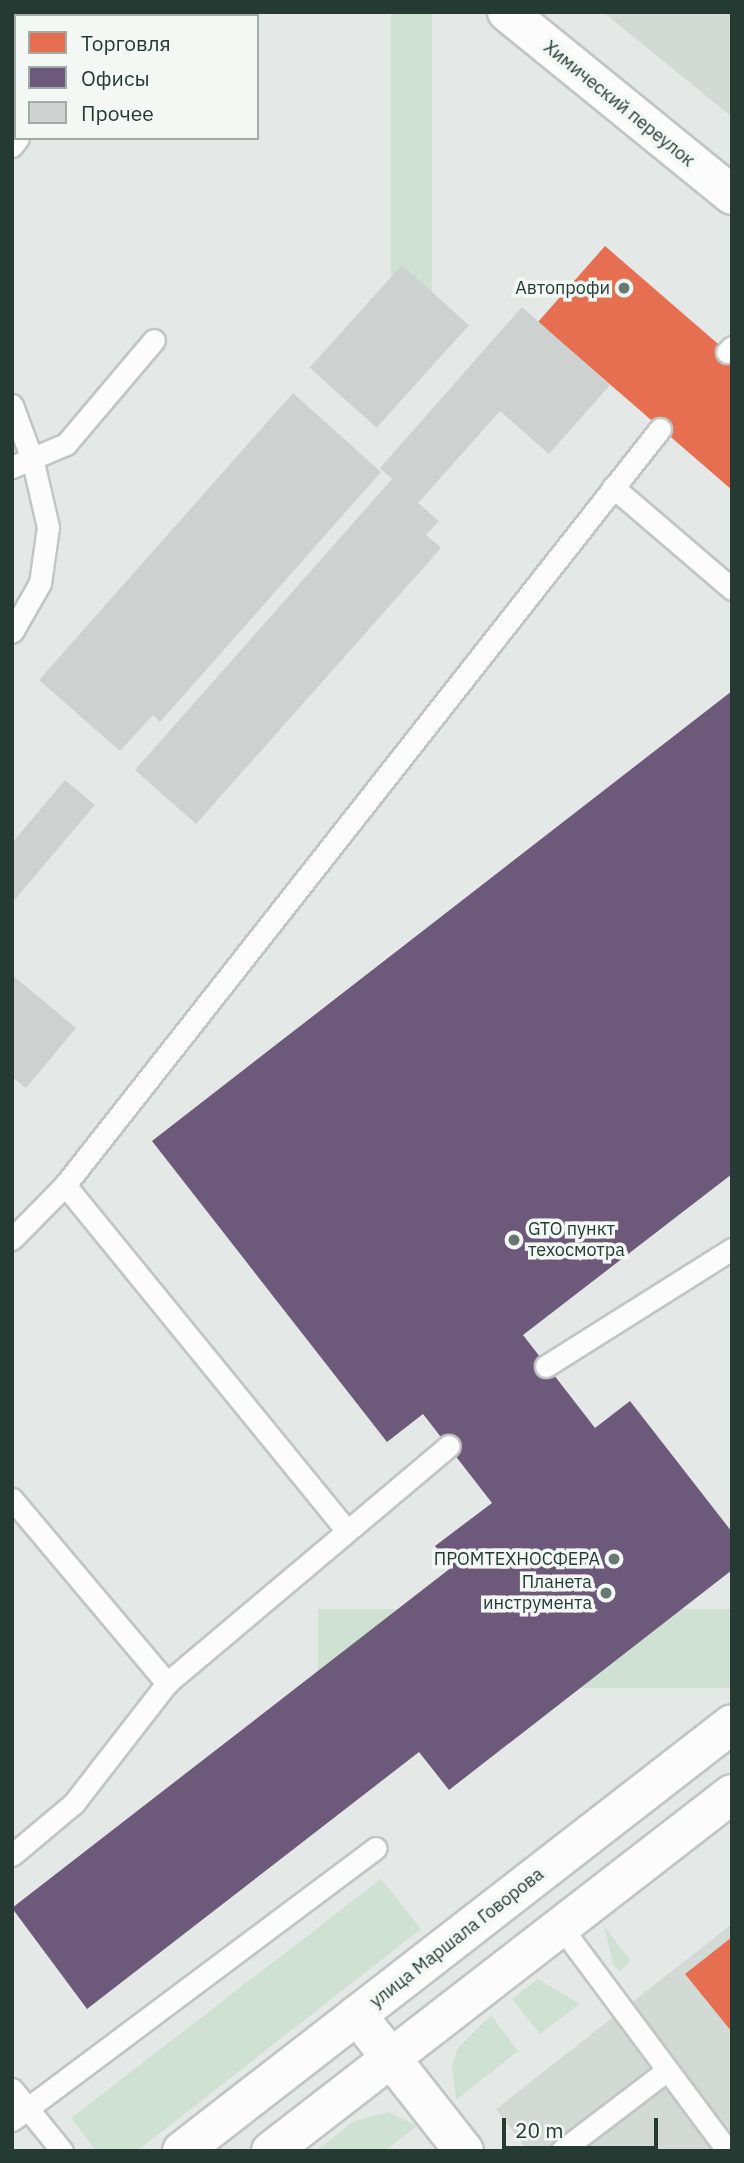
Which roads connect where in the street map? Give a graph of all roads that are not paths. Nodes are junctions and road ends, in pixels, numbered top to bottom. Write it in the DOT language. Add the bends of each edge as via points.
graph roads {
  1 [pos="507,12"];
  2 [pos="732,195"];
  3 [pos="154,340"];
  4 [pos="12,405"];
  5 [pos="660,429"];
  6 [pos="23,464"];
  7 [pos="613,487"];
  8 [pos="732,589"];
  9 [pos="12,632"];
  10 [pos="65,1185"];
  11 [pos="12,1239"];
  12 [pos="732,1249"];
  13 [pos="547,1366"];
  14 [pos="448,1446"];
  15 [pos="12,1499"];
  16 [pos="346,1531"];
  17 [pos="167,1683"];
  18 [pos="732,1724"];
  19 [pos="732,1794"];
  20 [pos="376,1848"];
  21 [pos="12,1854"];
  22 [pos="561,1927"];
  23 [pos="357,2015"];
  24 [pos="392,2056"];
  25 [pos="666,2071"];
  26 [pos="12,2089"];
  27 [pos="21,2114"];
  28 [pos="62,2151"];
  29 [pos="182,2151"];
  30 [pos="271,2151"];
  31 [pos="464,2151"];
  32 [pos="561,2151"];
  33 [pos="728,2151"];
  1 -- 2 [label="street, Химический переулок"];
  3 -- 6 [label="lane" via="66,444"];
  4 -- 6 [label="lane"];
  5 -- 7 [label="lane"];
  6 -- 9 [label="lane" via="48,527 40,583"];
  7 -- 8 [label="lane"];
  7 -- 10 [label="lane"];
  10 -- 11 [label="lane"];
  10 -- 16 [label="lane"];
  12 -- 13 [label="lane"];
  14 -- 16 [label="lane"];
  15 -- 17 [label="lane"];
  16 -- 17 [label="lane"];
  17 -- 21 [label="lane" via="74,1803"];
  18 -- 23 [label="street, улица Маршала Говорова"];
  19 -- 22 [label="street"];
  20 -- 27 [label="lane"];
  22 -- 24 [label="street"];
  22 -- 25 [label="lane"];
  23 -- 24 [label="street"];
  23 -- 29 [label="street, улица Маршала Говорова"];
  24 -- 30 [label="street"];
  24 -- 31 [label="street"];
  25 -- 32 [label="lane"];
  25 -- 33 [label="lane"];
  26 -- 27 [label="lane"];
  27 -- 28 [label="lane"];
}
